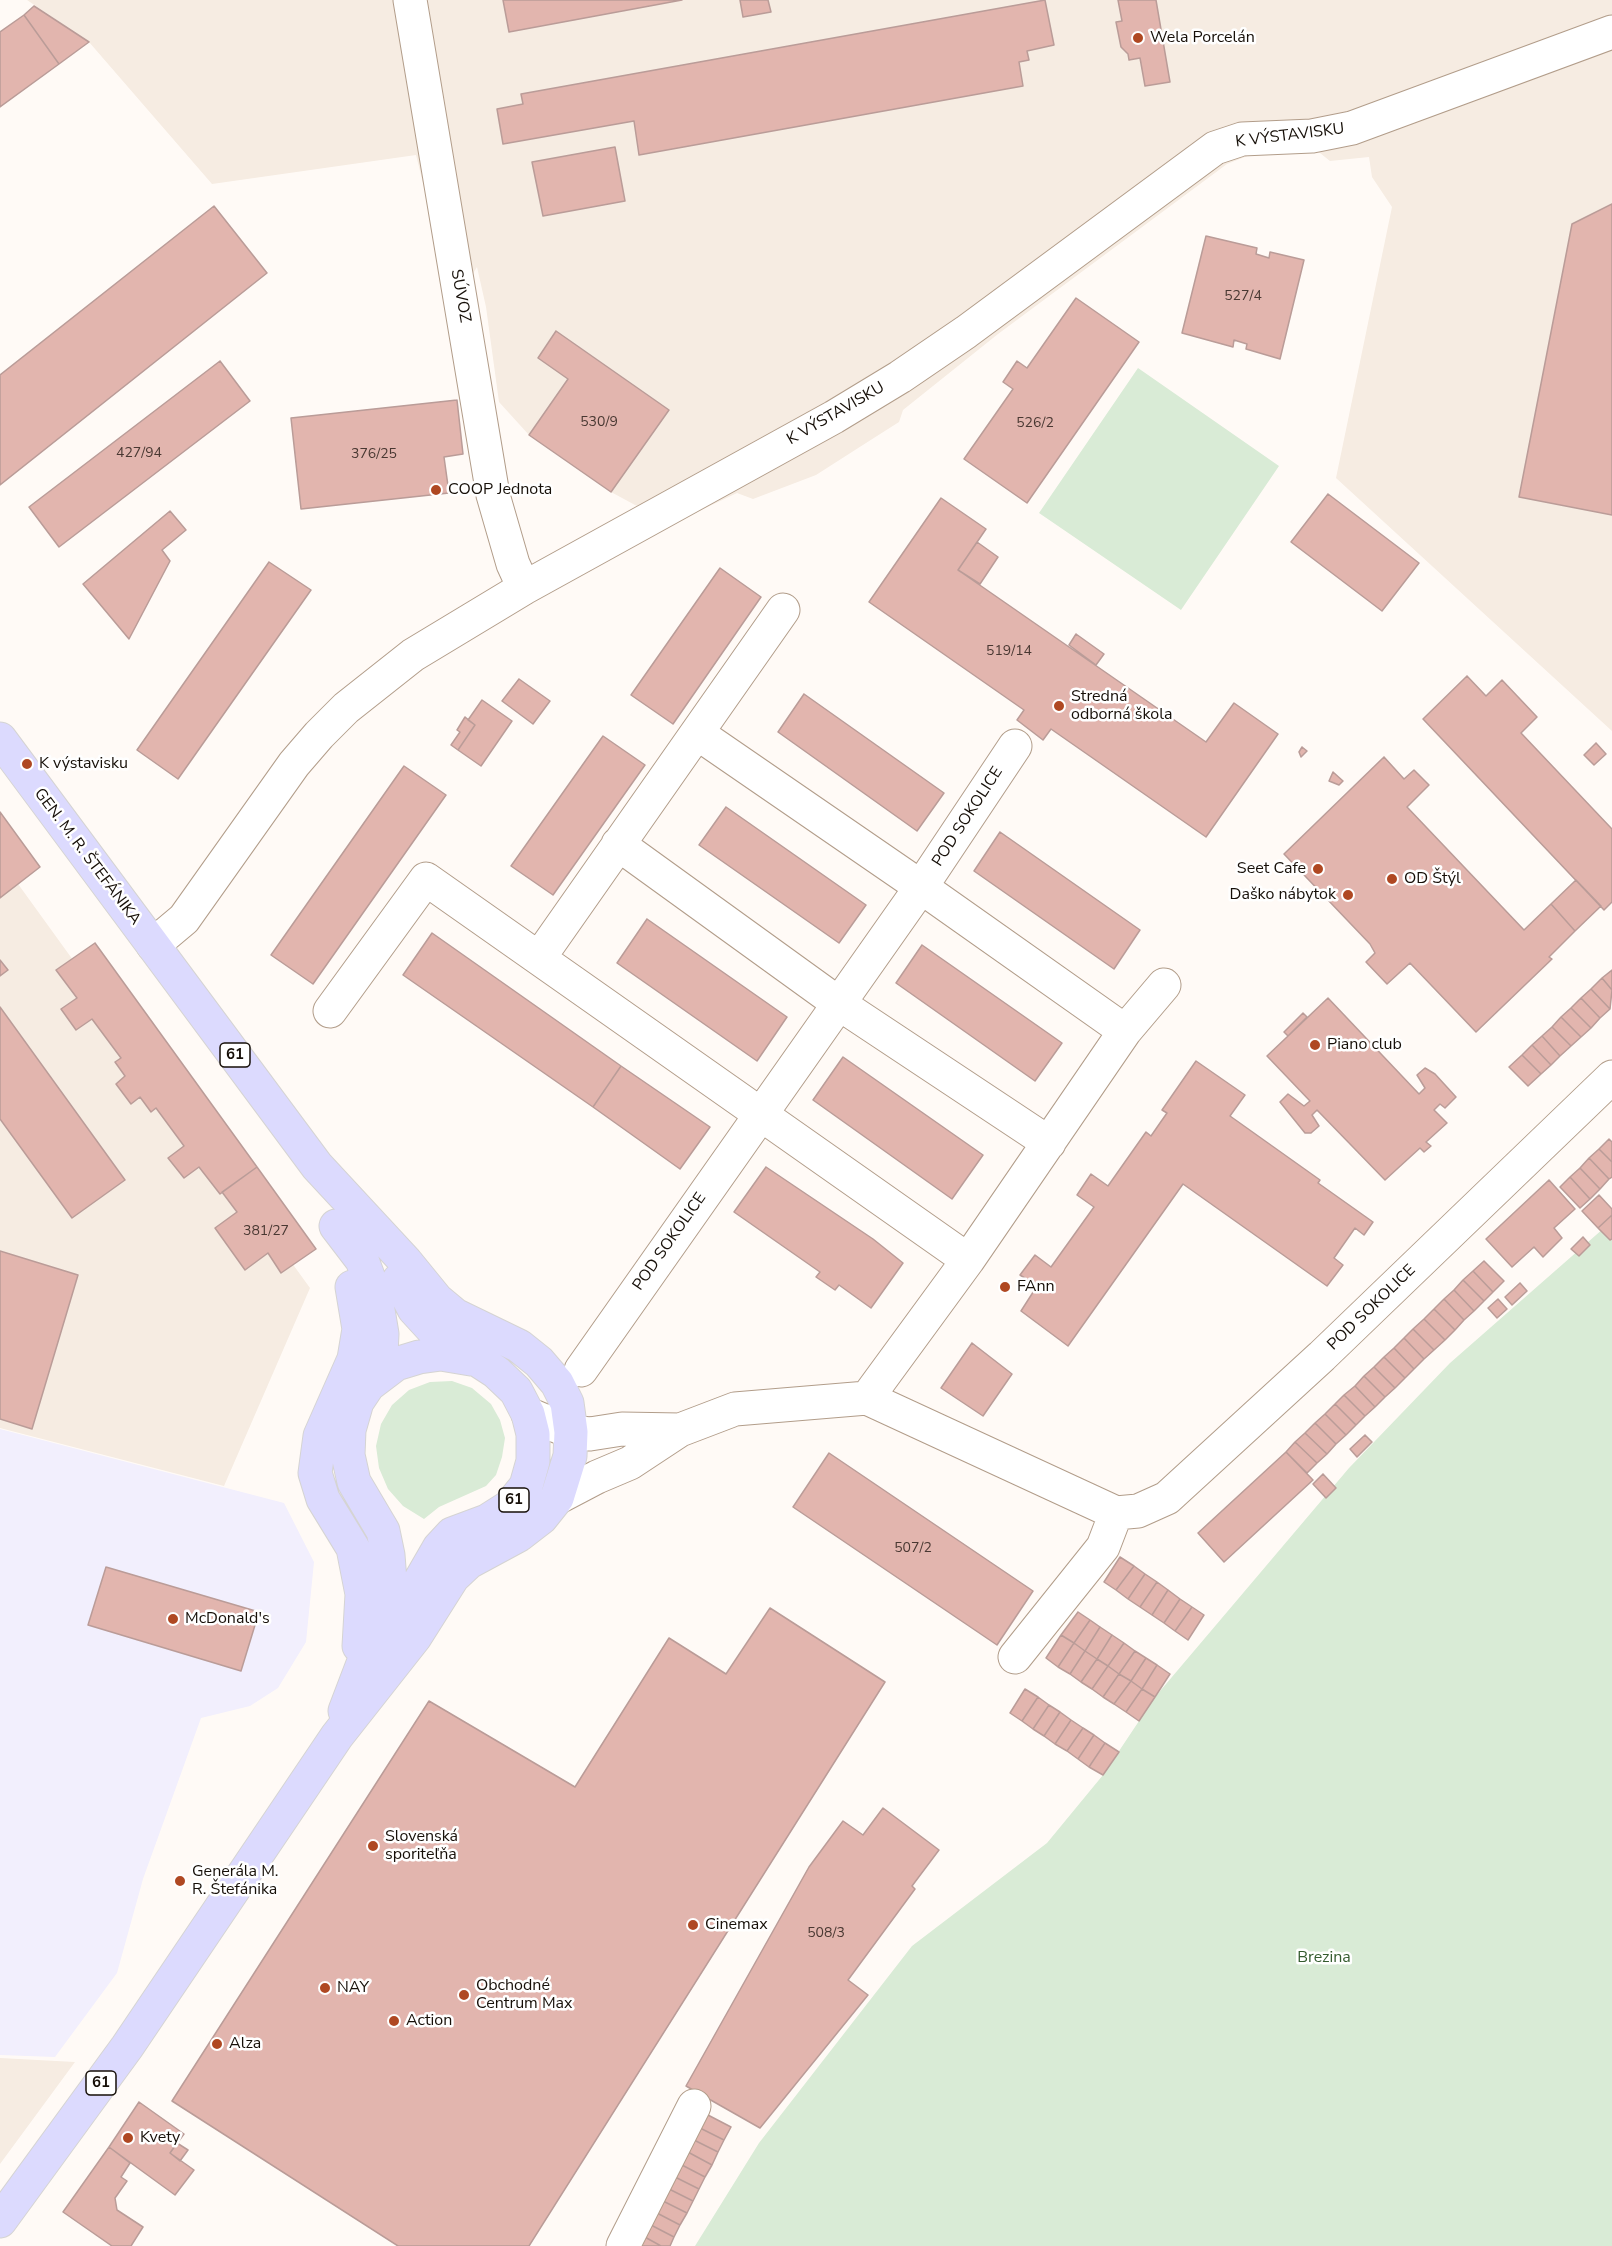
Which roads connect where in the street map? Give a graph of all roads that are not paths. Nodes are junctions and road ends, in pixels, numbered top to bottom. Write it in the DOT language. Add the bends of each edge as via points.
graph roads {
  1 [pos="410,0"];
  2 [pos="1612,32"];
  3 [pos="524,588"];
  4 [pos="783,610"];
  5 [pos="697,733"];
  6 [pos="0,739"];
  7 [pos="1015,746"];
  8 [pos="618,844"];
  9 [pos="921,887"];
  10 [pos="153,945"];
  11 [pos="539,958"];
  12 [pos="1164,985"];
  13 [pos="838,1003"];
  14 [pos="330,1011"];
  15 [pos="1125,1032"];
  16 [pos="1612,1077"];
  17 [pos="760,1113"];
  18 [pos="1049,1143"];
  19 [pos="317,1166"];
  20 [pos="372,1225"];
  21 [pos="336,1226"];
  22 [pos="968,1260"];
  23 [pos="473,1359"];
  24 [pos="581,1370"];
  25 [pos="369,1384"];
  26 [pos="867,1398"];
  27 [pos="528,1414"];
  28 [pos="569,1417"];
  29 [pos="680,1430"];
  30 [pos="320,1436"];
  31 [pos="557,1498"];
  32 [pos="1116,1513"];
  33 [pos="383,1531"];
  34 [pos="496,1546"];
  35 [pos="439,1548"];
  36 [pos="1015,1657"];
  37 [pos="369,1675"];
  38 [pos="694,2106"];
  39 [pos="0,2221"];
  40 [pos="623,2246"];
  1 -- 3 [label="street, SÚVOZ" via="493,495"];
  2 -- 3 [label="street, K VÝSTAVISKU" via="1352,128 1312,136 1242,139 1215,148 900,377"];
  3 -- 10 [label="street, K VÝSTAVISKU" via="413,655 346,708 294,764 184,919"];
  4 -- 5 [label="street"];
  5 -- 8 [label="street"];
  5 -- 9 [label="street"];
  6 -- 10 [label="main road, GEN. M. R. ŠTEFÁNIKA / 61"];
  7 -- 9 [label="street, POD SOKOLICE"];
  8 -- 11 [label="street"];
  8 -- 13 [label="street"];
  9 -- 13 [label="street, POD SOKOLICE"];
  9 -- 15 [label="street"];
  10 -- 19 [label="main road, 61"];
  11 -- 14 [label="street" via="426,879"];
  11 -- 17 [label="street"];
  12 -- 15 [label="street"];
  13 -- 17 [label="street, POD SOKOLICE"];
  13 -- 18 [label="street"];
  15 -- 18 [label="street"];
  16 -- 32 [label="street, POD SOKOLICE" via="1322,1356 1167,1498 1138,1511"];
  17 -- 22 [label="street"];
  17 -- 24 [label="street, POD SOKOLICE"];
  18 -- 22 [label="street"];
  19 -- 20 [label="main road, 61"];
  19 -- 21 [label="main road, 61"];
  20 -- 23 [label="main road, 61" via="414,1308 436,1334"];
  20 -- 28 [label="main road, 61" via="437,1300 455,1315 519,1346 545,1369 557,1383"];
  21 -- 25 [label="main road, 61" via="362,1260 376,1298 381,1355"];
  21 -- 30 [label="main road, 61" via="356,1303 358,1329 354,1359"];
  22 -- 26 [label="street"];
  23 -- 25 [label="main road, 61" via="441,1354 419,1357 396,1364"];
  23 -- 27 [label="main road, 61" via="496,1372 516,1391"];
  25 -- 30 [label="main road, 61"];
  25 -- 33 [label="main road, 61" via="357,1402 349,1430 348,1455 354,1482"];
  26 -- 29 [label="street" via="735,1409"];
  26 -- 32 [label="street"];
  27 -- 28 [label="street"];
  27 -- 35 [label="main road, 61" via="533,1461 526,1486 509,1507 487,1521 452,1534"];
  28 -- 29 [label="street" via="622,1429"];
  28 -- 31 [label="main road, 61" via="570,1456"];
  29 -- 31 [label="street" via="630,1463"];
  30 -- 37 [label="main road, 61" via="315,1473 323,1499 353,1548 362,1594"];
  31 -- 34 [label="main road, 61" via="536,1522"];
  32 -- 36 [label="street" via="1103,1547"];
  33 -- 35 [label="main road, 61"];
  33 -- 37 [label="main road, 61" via="390,1581"];
  34 -- 35 [label="main road, 61"];
  34 -- 37 [label="main road, 61" via="453,1577 416,1637"];
  35 -- 37 [label="main road, 61"];
  37 -- 39 [label="main road, 61" via="336,1736 127,2047"];
  38 -- 40 [label="street"];
}
